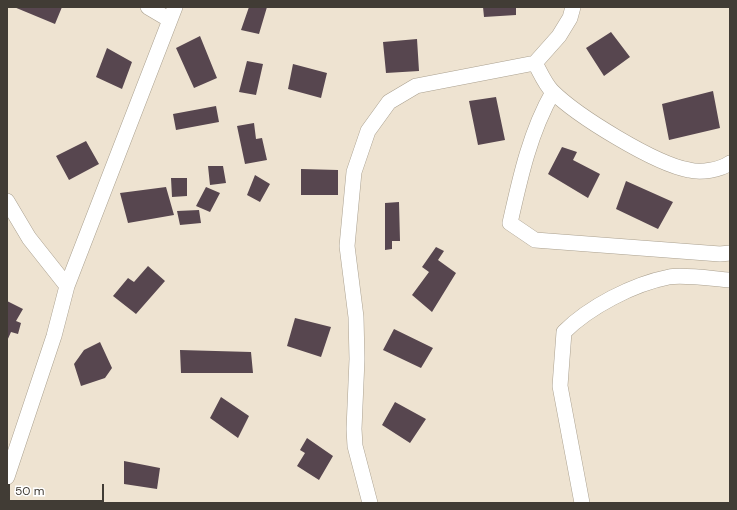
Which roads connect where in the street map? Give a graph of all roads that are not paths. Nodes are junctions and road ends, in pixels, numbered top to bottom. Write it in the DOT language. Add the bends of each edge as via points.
graph roads {
  1 [pos="148,7"];
  2 [pos="573,7"];
  3 [pos="172,14"];
  4 [pos="535,63"];
  5 [pos="552,92"];
  6 [pos="730,163"];
  7 [pos="7,201"];
  8 [pos="730,253"];
  9 [pos="730,280"];
  10 [pos="67,286"];
  11 [pos="7,477"];
  12 [pos="370,503"];
  13 [pos="582,503"];
  1 -- 3 [label="street"];
  2 -- 4 [label="street" via="570,18 559,36"];
  3 -- 10 [label="street"];
  4 -- 5 [label="street"];
  4 -- 12 [label="street" via="416,86 389,102 368,131 354,172 347,246 356,318 354,430"];
  5 -- 6 [label="street" via="615,136 670,165 691,171 719,169"];
  5 -- 8 [label="street" via="540,114 521,173 510,223 534,240"];
  7 -- 10 [label="street" via="29,238"];
  9 -- 13 [label="street" via="670,277 638,286 577,319 564,332 560,386"];
  10 -- 11 [label="street" via="54,336"];
}
